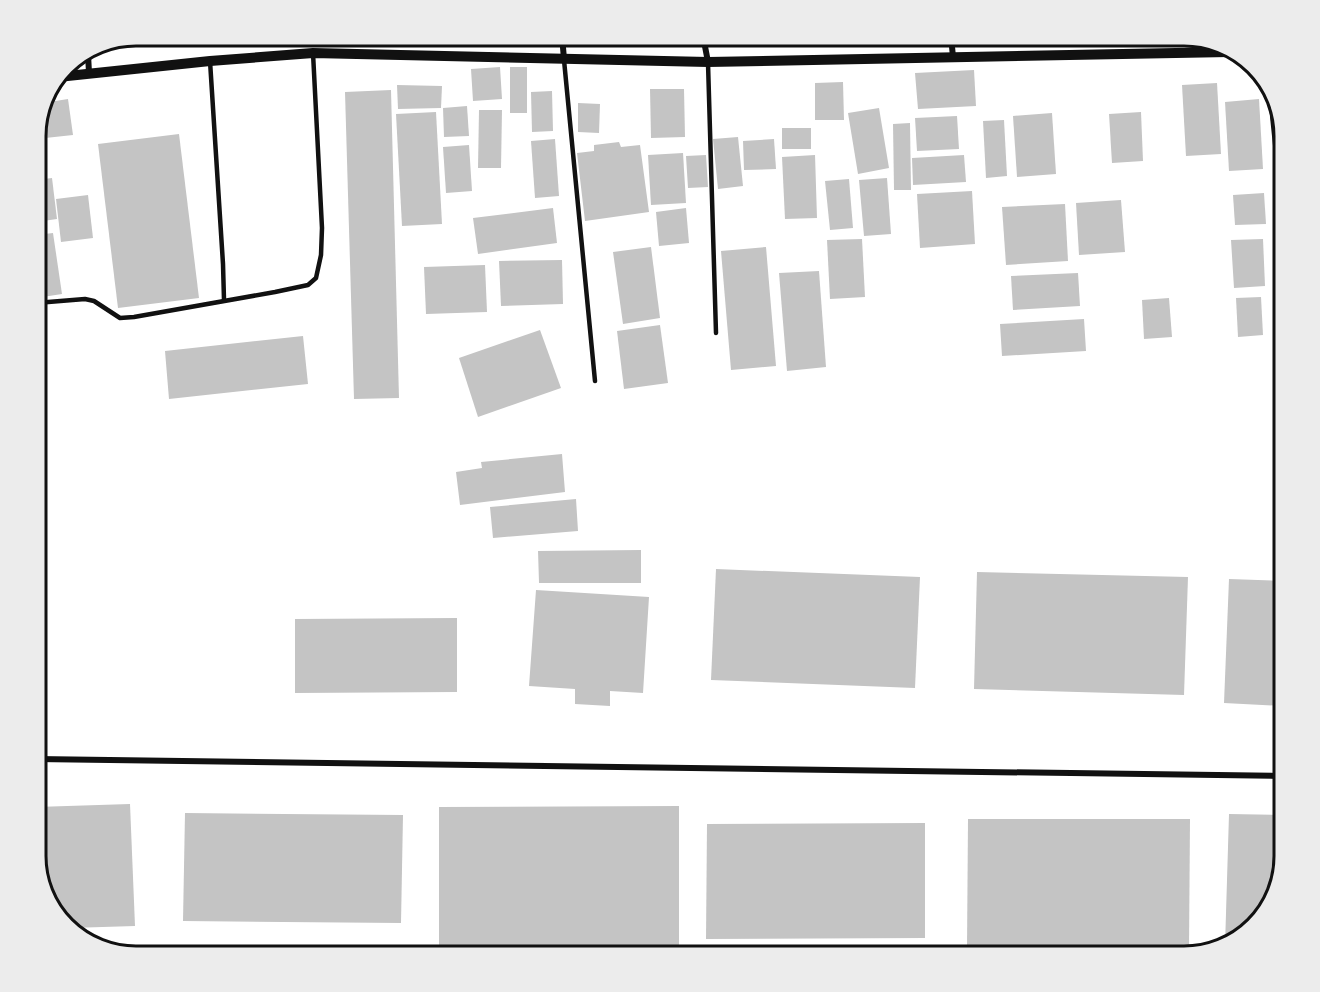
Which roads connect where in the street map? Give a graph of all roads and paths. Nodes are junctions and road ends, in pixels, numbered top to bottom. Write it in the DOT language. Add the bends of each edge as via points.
graph roads {
  1 [pos="563,46"];
  2 [pos="706,46"];
  3 [pos="952,46"];
  4 [pos="1215,52"];
  5 [pos="313,53"];
  6 [pos="953,57"];
  7 [pos="564,60"];
  8 [pos="88,61"];
  9 [pos="210,61"];
  10 [pos="708,62"];
  11 [pos="89,73"];
  12 [pos="71,75"];
  13 [pos="224,300"];
  14 [pos="47,302"];
  15 [pos="716,333"];
  16 [pos="595,381"];
  17 [pos="47,759"];
  18 [pos="1274,776"];
  1 -- 7 [label="street"];
  2 -- 10 [label="street"];
  3 -- 6 [label="street"];
  4 -- 6 [label="street"];
  5 -- 7 [label="street"];
  5 -- 9 [label="street"];
  5 -- 13 [label="lane" via="322,228 316,278 308,285"];
  6 -- 10 [label="street"];
  7 -- 10 [label="street"];
  7 -- 16 [label="lane"];
  8 -- 11 [label="street"];
  9 -- 11 [label="street"];
  9 -- 13 [label="lane"];
  10 -- 15 [label="lane"];
  11 -- 12 [label="street"];
  13 -- 14 [label="lane" via="120,318 85,299"];
  17 -- 18 [label="street"];
}
